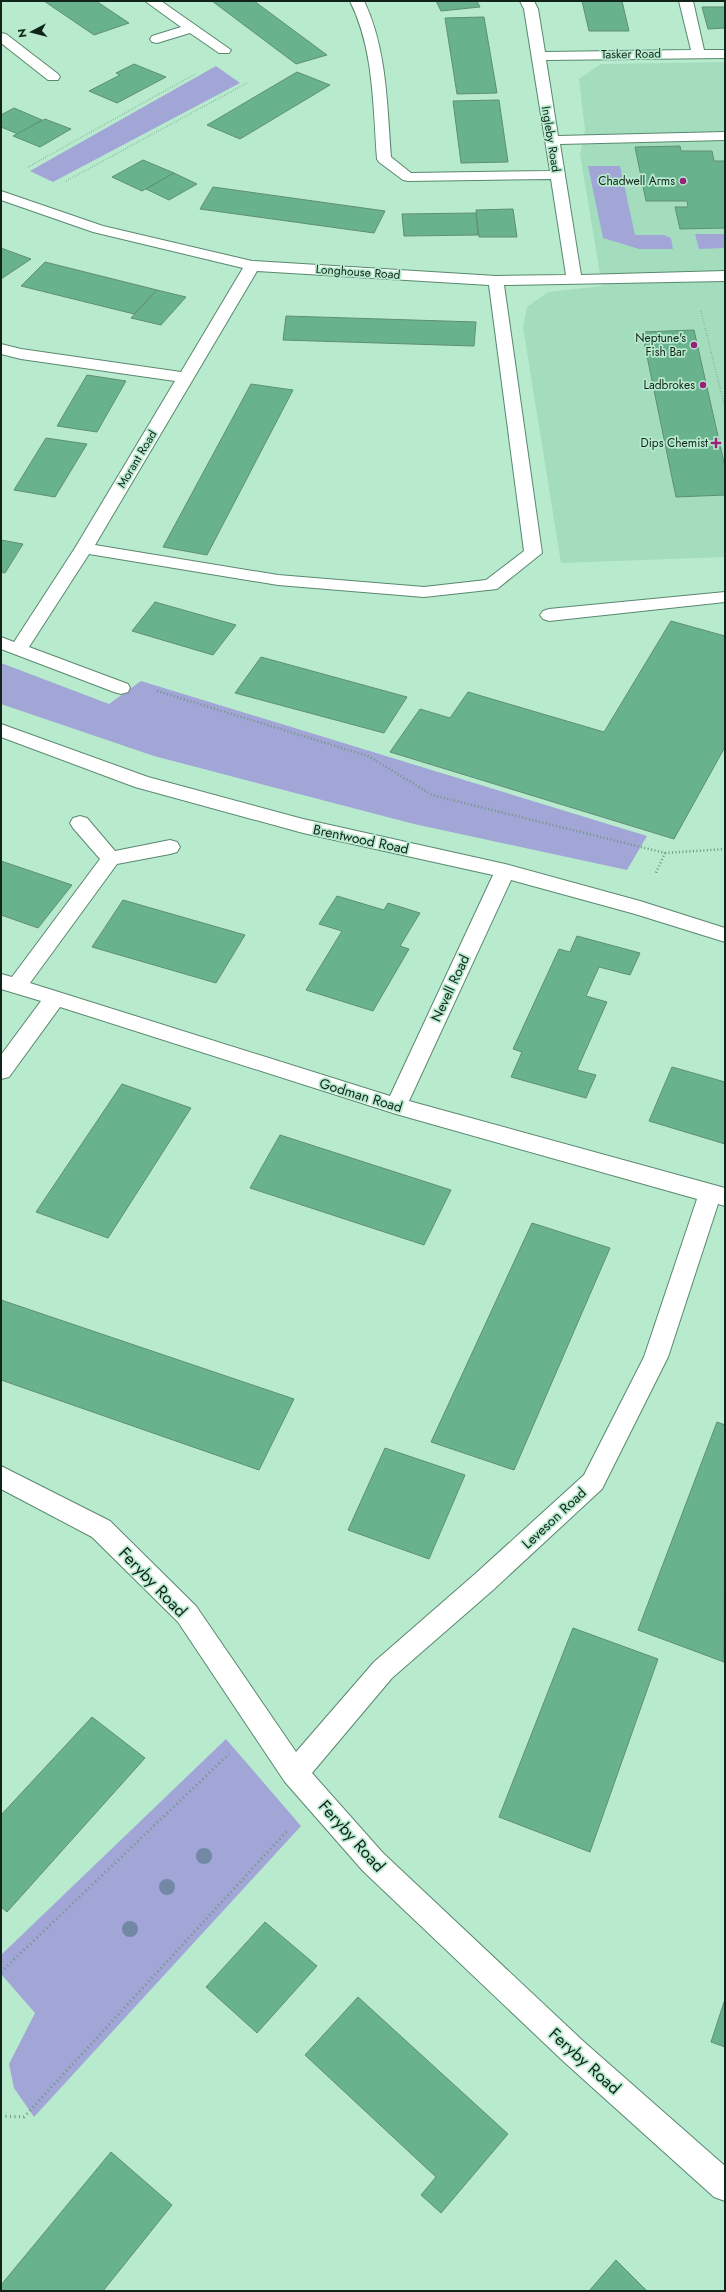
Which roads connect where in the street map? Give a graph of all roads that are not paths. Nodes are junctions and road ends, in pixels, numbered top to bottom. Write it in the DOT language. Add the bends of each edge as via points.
graph roads {
  1 [pos="152,1"];
  2 [pos="357,1"];
  3 [pos="526,1"];
  4 [pos="686,1"];
  5 [pos="191,28"];
  6 [pos="1,37"];
  7 [pos="157,39"];
  8 [pos="224,50"];
  9 [pos="698,54"];
  10 [pos="725,54"];
  11 [pos="537,56"];
  12 [pos="54,77"];
  13 [pos="725,136"];
  14 [pos="551,140"];
  15 [pos="557,175"];
  16 [pos="1,195"];
  17 [pos="252,266"];
  18 [pos="725,276"];
  19 [pos="574,278"];
  20 [pos="496,281"];
  21 [pos="1,349"];
  22 [pos="186,378"];
  23 [pos="84,548"];
  24 [pos="725,597"];
  25 [pos="549,615"];
  26 [pos="1,643"];
  27 [pos="18,650"];
  28 [pos="121,688"];
  29 [pos="1,730"];
  30 [pos="80,823"];
  31 [pos="170,847"];
  32 [pos="111,859"];
  33 [pos="505,871"];
  34 [pos="725,935"];
  35 [pos="8,984"];
  36 [pos="55,998"];
  37 [pos="1,1071"];
  38 [pos="396,1106"];
  39 [pos="718,1195"];
  40 [pos="1,1477"];
  41 [pos="296,1773"];
  42 [pos="725,2186"];
  1 -- 5 [label="street"];
  2 -- 15 [label="street" via="362,9 375,60 384,159 408,176"];
  3 -- 11 [label="street, Ingleby Road" via="531,9"];
  4 -- 9 [label="street"];
  5 -- 7 [label="street"];
  5 -- 8 [label="street"];
  6 -- 12 [label="street"];
  9 -- 10 [label="street, Tasker Road"];
  9 -- 11 [label="street, Tasker Road"];
  11 -- 14 [label="street, Ingleby Road"];
  13 -- 14 [label="street"];
  14 -- 15 [label="street, Ingleby Road"];
  15 -- 19 [label="street, Ingleby Road"];
  16 -- 17 [label="street, Longhouse Road" via="98,229"];
  17 -- 20 [label="street, Longhouse Road"];
  17 -- 22 [label="street, Morant Road"];
  18 -- 19 [label="street, Longhouse Road"];
  19 -- 20 [label="street, Longhouse Road"];
  20 -- 23 [label="street" via="533,553 490,585 424,592 278,580"];
  21 -- 22 [label="street"];
  22 -- 23 [label="street, Morant Road"];
  23 -- 27 [label="street, Morant Road"];
  24 -- 25 [label="street"];
  26 -- 27 [label="street"];
  27 -- 28 [label="street"];
  29 -- 33 [label="street, Brentwood Road" via="142,782 303,826"];
  30 -- 32 [label="street"];
  31 -- 32 [label="street"];
  32 -- 35 [label="street"];
  33 -- 34 [label="street, Brentwood Road" via="640,908"];
  33 -- 38 [label="street, Nevell Road"];
  35 -- 36 [label="street, Godman Road"];
  36 -- 37 [label="street"];
  36 -- 38 [label="street, Godman Road"];
  38 -- 39 [label="street, Godman Road"];
  39 -- 41 [label="street, Leveson Road" via="656,1356 593,1482 383,1670"];
  40 -- 41 [label="street, Feryby Road" via="101,1530 187,1614"];
  41 -- 42 [label="street, Feryby Road" via="373,1862 573,2051"];
}
